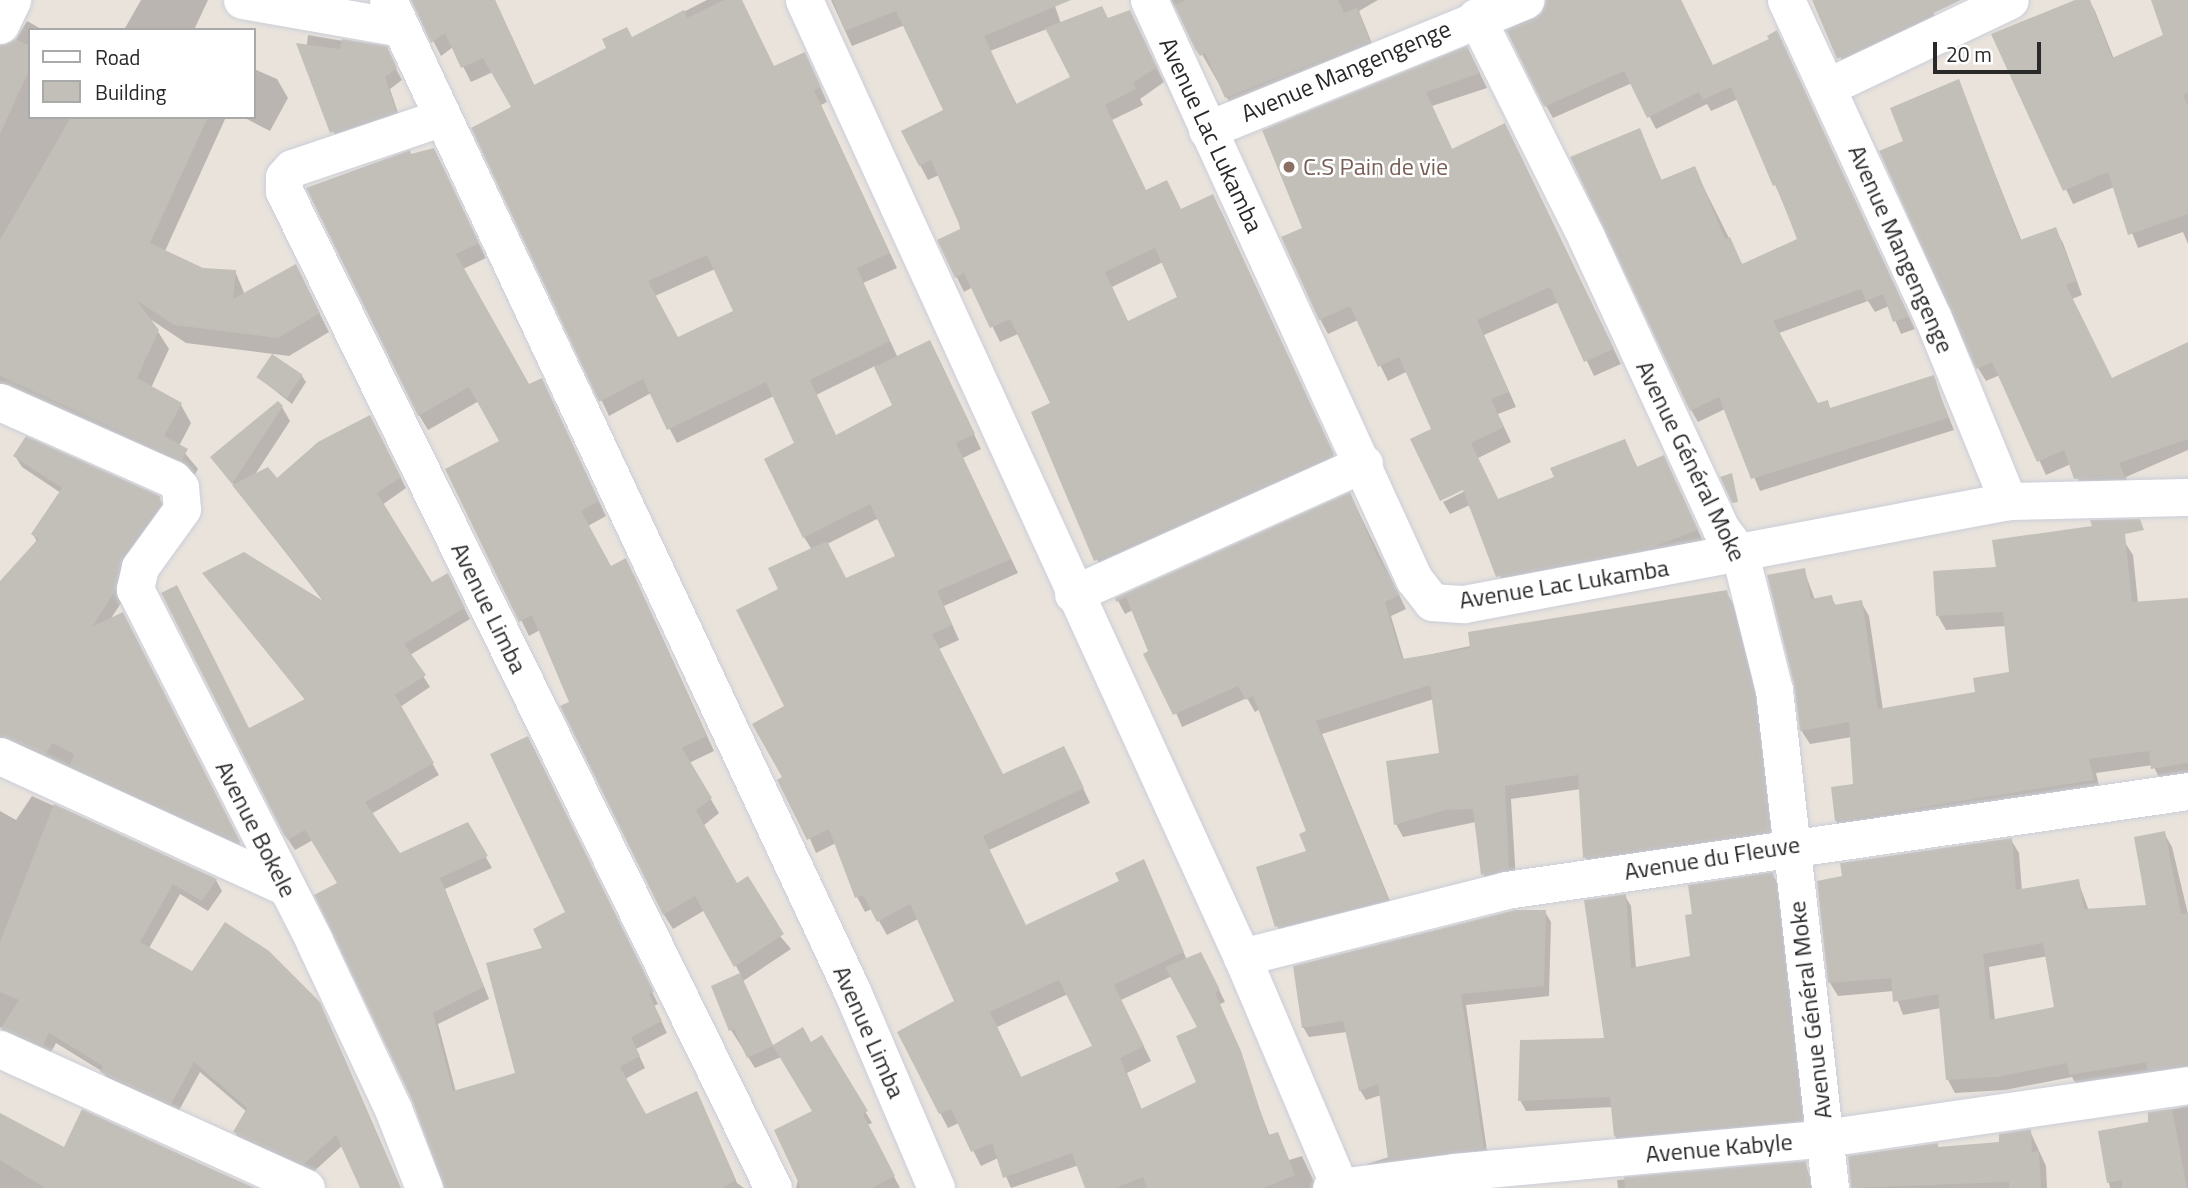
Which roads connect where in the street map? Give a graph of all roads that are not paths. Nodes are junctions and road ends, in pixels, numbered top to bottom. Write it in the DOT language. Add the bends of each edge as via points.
graph roads {
  1 [pos="12,0"];
  2 [pos="242,0"];
  3 [pos="804,0"];
  4 [pos="1149,0"];
  5 [pos="1525,0"];
  6 [pos="1786,0"];
  7 [pos="2010,0"];
  8 [pos="392,14"];
  9 [pos="1476,17"];
  10 [pos="0,25"];
  11 [pos="1829,86"];
  12 [pos="440,118"];
  13 [pos="1207,130"];
  14 [pos="0,402"];
  15 [pos="1364,463"];
  16 [pos="2188,497"];
  17 [pos="2008,502"];
  18 [pos="1740,554"];
  19 [pos="1073,594"];
  20 [pos="0,756"];
  21 [pos="2188,791"];
  22 [pos="1791,846"];
  23 [pos="286,887"];
  24 [pos="1242,957"];
  25 [pos="0,1049"];
  26 [pos="2188,1085"];
  27 [pos="1825,1138"];
  28 [pos="1605,1174"];
  29 [pos="1337,1187"];
  30 [pos="306,1188"];
  31 [pos="424,1188"];
  32 [pos="774,1188"];
  33 [pos="936,1188"];
  34 [pos="1830,1188"];
  1 -- 10 [label="street"];
  2 -- 8 [label="street, Avenue Limba"];
  3 -- 19 [label="street"];
  4 -- 13 [label="street, Avenue Lac Lukamba"];
  5 -- 9 [label="street, Avenue Mangengenge"];
  6 -- 11 [label="street, Avenue Mangengenge"];
  7 -- 11 [label="street"];
  8 -- 12 [label="street, Avenue Limba"];
  9 -- 13 [label="street, Avenue Mangengenge"];
  9 -- 18 [label="street, Avenue Général Moke" via="1586,237 1721,529"];
  11 -- 17 [label="street, Avenue Mangengenge" via="1933,318"];
  12 -- 32 [label="street, Avenue Limba" via="292,168 284,177 284,191"];
  12 -- 33 [label="street, Avenue Limba" via="852,991"];
  13 -- 15 [label="street, Avenue Lac Lukamba"];
  14 -- 23 [label="street, Avenue Bokele" via="173,479 183,498 182,509 140,566 135,589"];
  15 -- 18 [label="street, Avenue Lac Lukamba" via="1414,579 1432,602 1464,604"];
  15 -- 19 [label="street"];
  16 -- 17 [label="street, Avenue Lac Lukamba"];
  17 -- 18 [label="street, Avenue Lac Lukamba"];
  18 -- 22 [label="street, Avenue Général Moke" via="1774,690"];
  19 -- 24 [label="street"];
  20 -- 23 [label="street"];
  21 -- 22 [label="street, Avenue du Fleuve"];
  22 -- 24 [label="street, Avenue du Fleuve" via="1506,890"];
  22 -- 27 [label="street, Avenue Général Moke"];
  23 -- 31 [label="street, Avenue Bokele" via="393,1109"];
  24 -- 29 [label="street"];
  25 -- 30 [label="street"];
  26 -- 27 [label="street, Avenue Kabyle"];
  27 -- 28 [label="street, Avenue Kabyle"];
  27 -- 34 [label="street, Avenue Général Moke"];
  28 -- 29 [label="street, Avenue Kabyle"];
}
